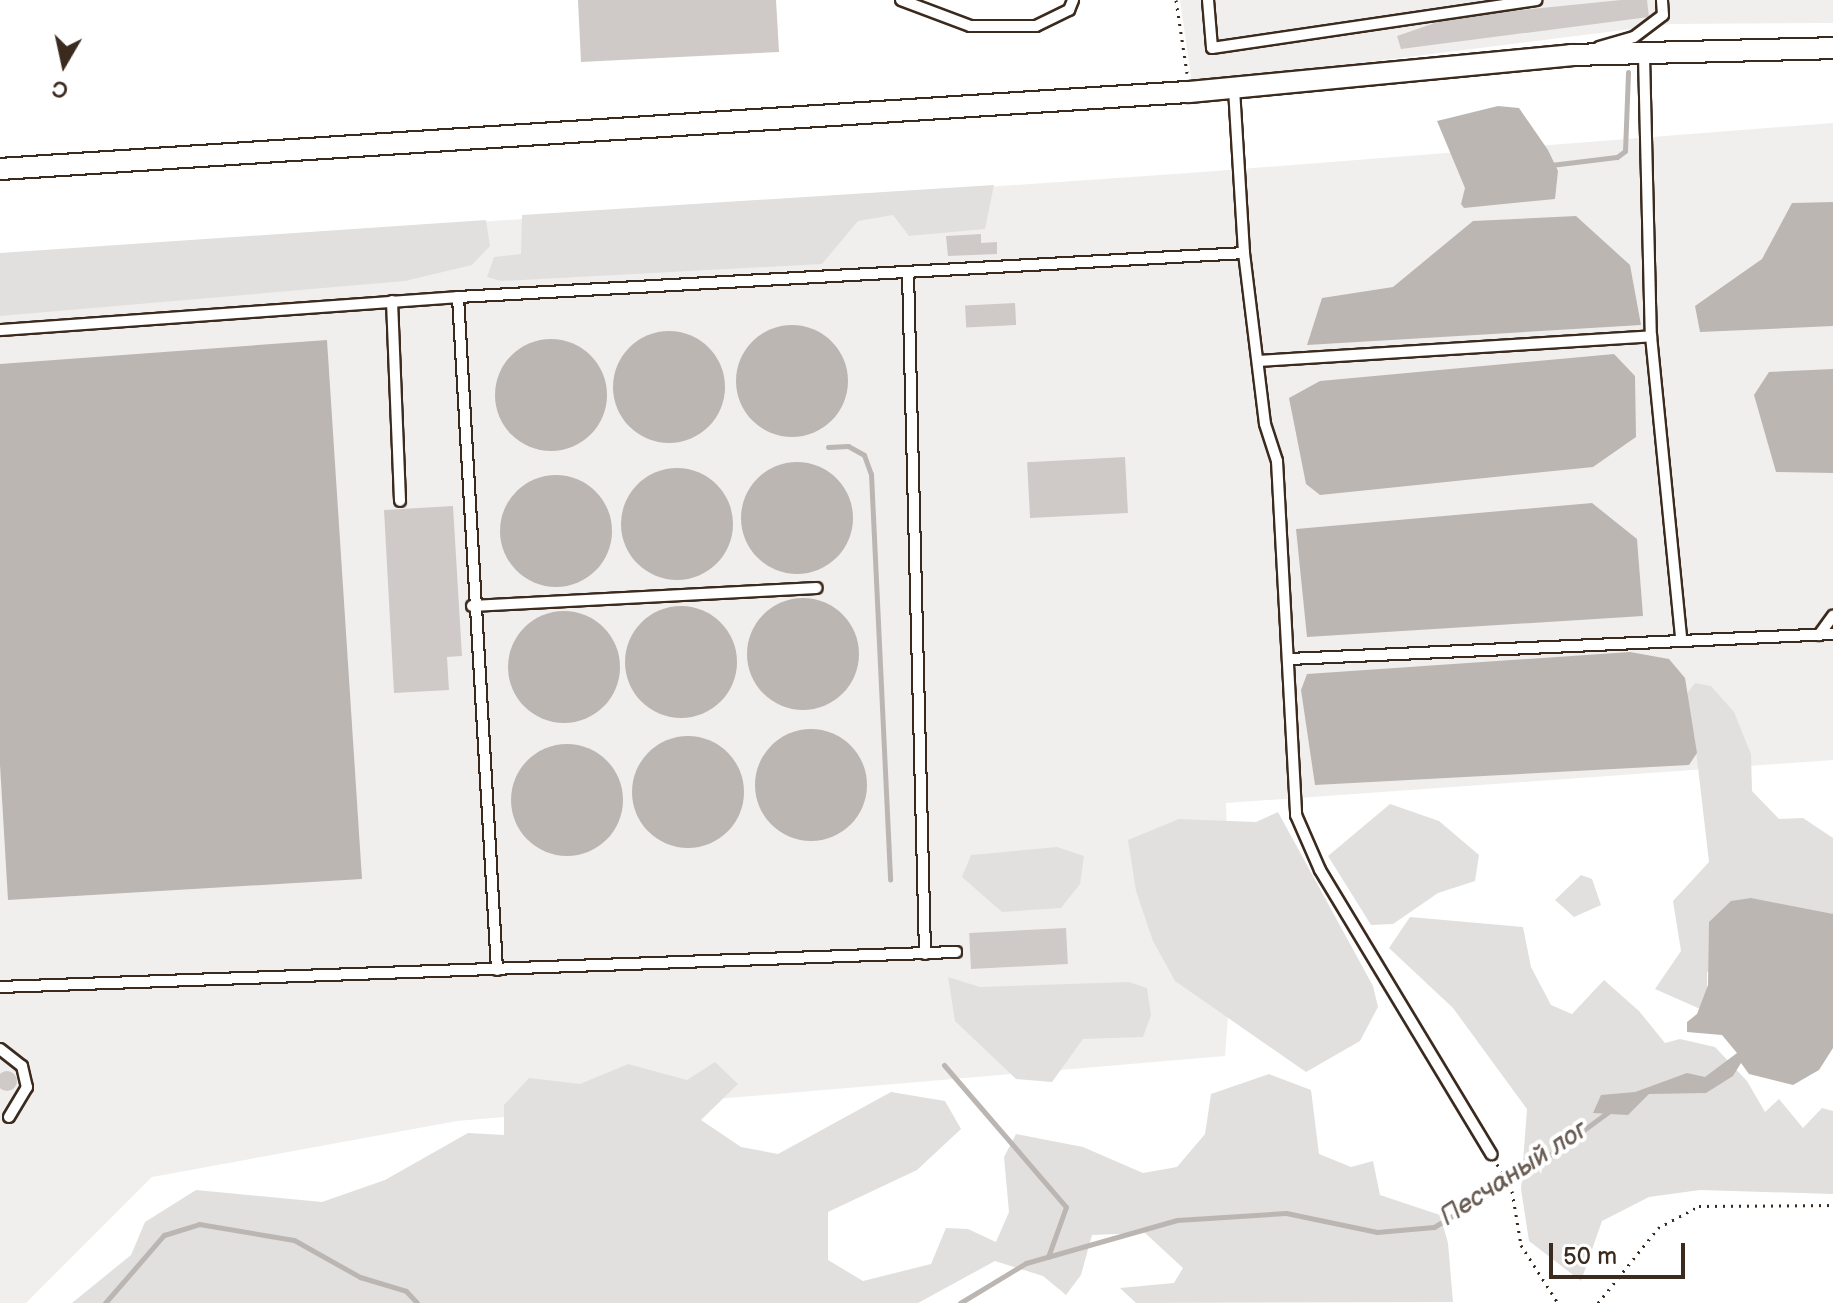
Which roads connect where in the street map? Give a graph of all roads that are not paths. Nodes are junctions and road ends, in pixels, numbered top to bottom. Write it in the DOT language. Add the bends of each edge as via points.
graph roads {
  1 [pos="901,0"];
  2 [pos="1073,0"];
  3 [pos="1208,0"];
  4 [pos="1536,0"];
  5 [pos="1662,0"];
  6 [pos="1454,4"];
  7 [pos="1833,48"];
  8 [pos="1571,55"];
  9 [pos="1644,56"];
  10 [pos="1234,89"];
  11 [pos="0,169"];
  12 [pos="1244,253"];
  13 [pos="908,272"];
  14 [pos="458,297"];
  15 [pos="392,301"];
  16 [pos="0,330"];
  17 [pos="1651,336"];
  18 [pos="1259,361"];
  19 [pos="400,501"];
  20 [pos="817,588"];
  21 [pos="472,606"];
  22 [pos="1833,616"];
  23 [pos="1833,634"];
  24 [pos="1819,635"];
  25 [pos="1681,639"];
  26 [pos="1289,659"];
  27 [pos="956,952"];
  28 [pos="925,954"];
  29 [pos="497,970"];
  30 [pos="0,987"];
  31 [pos="0,1049"];
  32 [pos="9,1117"];
  33 [pos="1491,1154"];
  1 -- 2 [label="lane" via="970,26 1036,26 1069,10"];
  3 -- 6 [label="lane" via="1212,48"];
  4 -- 6 [label="lane"];
  5 -- 8 [label="lane" via="1663,15 1634,37"];
  7 -- 9 [label="street"];
  8 -- 9 [label="street"];
  8 -- 10 [label="street"];
  9 -- 17 [label="lane"];
  10 -- 11 [label="street"];
  10 -- 12 [label="lane"];
  12 -- 13 [label="lane"];
  12 -- 18 [label="lane"];
  13 -- 14 [label="lane"];
  13 -- 28 [label="lane"];
  14 -- 15 [label="lane"];
  14 -- 21 [label="lane"];
  15 -- 16 [label="lane"];
  15 -- 19 [label="lane"];
  17 -- 18 [label="lane"];
  17 -- 25 [label="lane"];
  18 -- 26 [label="lane" via="1265,424 1277,461"];
  20 -- 21 [label="lane"];
  21 -- 29 [label="lane"];
  22 -- 24 [label="lane"];
  23 -- 24 [label="lane"];
  24 -- 25 [label="lane"];
  25 -- 26 [label="lane"];
  26 -- 33 [label="lane" via="1296,815 1320,870"];
  27 -- 28 [label="lane"];
  28 -- 29 [label="lane"];
  29 -- 30 [label="lane"];
  31 -- 32 [label="lane" via="22,1066 27,1087"];
}
